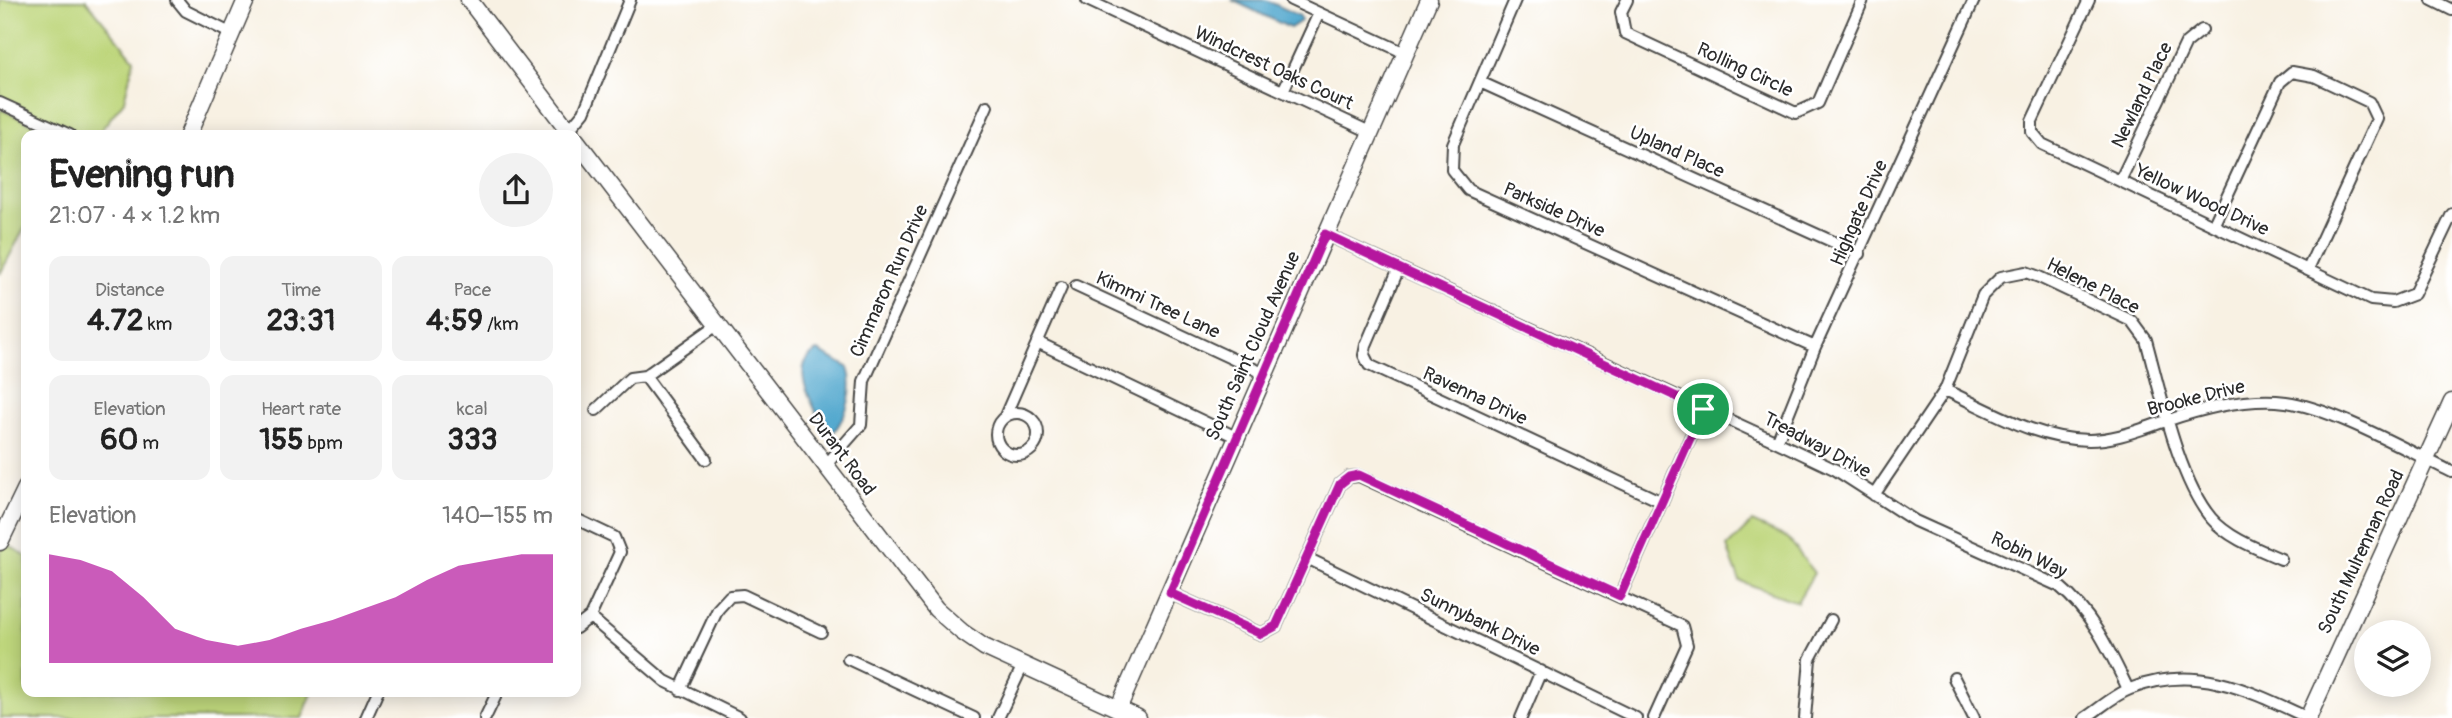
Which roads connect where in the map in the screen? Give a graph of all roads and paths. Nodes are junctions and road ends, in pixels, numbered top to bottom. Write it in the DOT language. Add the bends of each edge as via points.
graph roads {
  1 [pos="177,0"];
  2 [pos="246,0"];
  3 [pos="469,0"];
  4 [pos="630,0"];
  5 [pos="1087,0"];
  6 [pos="1291,0"];
  7 [pos="1429,0"];
  8 [pos="1514,0"];
  9 [pos="1627,0"];
  10 [pos="1863,0"];
  11 [pos="1974,0"];
  12 [pos="2089,0"];
  13 [pos="2432,0"];
  14 [pos="2451,6"];
  15 [pos="1319,13"];
  16 [pos="2202,30"];
  17 [pos="232,34"];
  18 [pos="1405,53"];
  19 [pos="1480,82"];
  20 [pos="1283,91"];
  21 [pos="0,103"];
  22 [pos="987,106"];
  23 [pos="59,130"];
  24 [pos="190,130"];
  25 [pos="568,130"];
  26 [pos="575,130"];
  27 [pos="1370,132"];
  28 [pos="581,147"];
  29 [pos="2120,181"];
  30 [pos="2452,214"];
  31 [pos="2214,225"];
  32 [pos="1325,234"];
  33 [pos="2447,240"];
  34 [pos="1860,254"];
  35 [pos="1399,268"];
  36 [pos="2308,270"];
  37 [pos="1076,286"];
  38 [pos="1061,288"];
  39 [pos="717,325"];
  40 [pos="1037,342"];
  41 [pos="1815,347"];
  42 [pos="1265,374"];
  43 [pos="645,376"];
  44 [pos="1945,390"];
  45 [pos="2452,402"];
  46 [pos="1703,409"];
  47 [pos="596,410"];
  48 [pos="1005,416"];
  49 [pos="2169,420"];
  50 [pos="1236,436"];
  51 [pos="1777,442"];
  52 [pos="706,459"];
  53 [pos="2426,460"];
  54 [pos="825,466"];
  55 [pos="2452,472"];
  56 [pos="1874,495"];
  57 [pos="21,498"];
  58 [pos="1662,502"];
  59 [pos="581,521"];
  60 [pos="0,542"];
  61 [pos="1307,558"];
  62 [pos="2281,559"];
  63 [pos="1170,593"];
  64 [pos="1620,596"];
  65 [pos="590,617"];
  66 [pos="1831,620"];
  67 [pos="581,624"];
  68 [pos="821,632"];
  69 [pos="848,659"];
  70 [pos="1023,665"];
  71 [pos="1541,671"];
  72 [pos="1954,678"];
  73 [pos="2128,689"];
  74 [pos="680,690"];
  75 [pos="375,697"];
  76 [pos="495,697"];
  77 [pos="1118,709"];
  78 [pos="366,718"];
  79 [pos="485,718"];
  80 [pos="740,718"];
  81 [pos="974,718"];
  82 [pos="998,718"];
  83 [pos="1138,718"];
  84 [pos="1521,718"];
  85 [pos="1636,718"];
  86 [pos="1654,718"];
  87 [pos="1805,718"];
  88 [pos="1974,718"];
  89 [pos="2085,718"];
  90 [pos="2308,718"];
  1 -- 17 [label="street" via="186,11"];
  2 -- 17 [label="street"];
  3 -- 25 [label="street, Durant Road"];
  4 -- 26 [label="street"];
  5 -- 20 [label="street, Windcrest Oaks Court"];
  6 -- 15 [label="street"];
  7 -- 18 [label="street, South Saint Cloud Avenue"];
  8 -- 19 [label="street, Parkside Drive"];
  9 -- 10 [label="street, Rolling Circle" via="1621,12 1625,33 1796,113 1818,103"];
  11 -- 34 [label="street, Highgate Drive"];
  12 -- 29 [label="street, Yellow Wood Drive" via="2035,115 2032,132 2042,144"];
  13 -- 14 [label="street"];
  15 -- 18 [label="street"];
  15 -- 20 [label="street"];
  16 -- 29 [label="street, Newland Place" via="2186,43"];
  17 -- 24 [label="street"];
  18 -- 27 [label="street, South Saint Cloud Avenue"];
  19 -- 34 [label="street, Upland Place"];
  19 -- 41 [label="street, Parkside Drive" via="1452,144 1452,170 1468,190"];
  20 -- 27 [label="street, Windcrest Oaks Court"];
  21 -- 23 [label="street"];
  22 -- 54 [label="street, Cimmaron Run Drive" via="864,381 861,425"];
  27 -- 32 [label="street, South Saint Cloud Avenue"];
  28 -- 39 [label="street, Durant Road"];
  29 -- 31 [label="street, Yellow Wood Drive"];
  30 -- 33 [label="street, Yellow Wood Drive"];
  31 -- 36 [label="street, Yellow Wood Drive"];
  31 -- 36 [label="street" via="2280,82 2292,72 2314,76 2368,102 2377,119"];
  32 -- 35 [label="street, Treadway Drive"];
  32 -- 42 [label="street, South Saint Cloud Avenue"];
  33 -- 36 [label="street, Yellow Wood Drive" via="2418,289 2393,302 2361,297"];
  34 -- 41 [label="street, Highgate Drive"];
  35 -- 46 [label="street, Treadway Drive"];
  35 -- 58 [label="street, Ravenna Drive" via="1366,345 1369,365"];
  37 -- 42 [label="street, Kimmi Tree Lane"];
  38 -- 40 [label="street"];
  39 -- 43 [label="street"];
  39 -- 54 [label="street, Durant Road"];
  40 -- 48 [label="street"];
  40 -- 50 [label="street"];
  41 -- 51 [label="street, Highgate Drive"];
  42 -- 50 [label="street, South Saint Cloud Avenue"];
  43 -- 47 [label="street" via="630,378"];
  43 -- 52 [label="street"];
  44 -- 49 [label="street, Brooke Drive" via="2042,435 2091,440 2130,434"];
  44 -- 49 [label="street, Helene Place" via="1983,295 2001,277 2025,272 2132,321 2146,340"];
  44 -- 56 [label="street, Helene Place"];
  45 -- 53 [label="street, South Mulrennan Road"];
  46 -- 51 [label="street, Treadway Drive"];
  46 -- 58 [label="street"];
  48 -- 48 [label="street" via="996,431 999,445 1010,454 1031,450 1038,439 1033,420 1022,413"];
  49 -- 53 [label="street, Brooke Drive" via="2249,400 2288,402 2322,412"];
  49 -- 62 [label="street, Helene Place" via="2189,480 2211,519 2242,541"];
  50 -- 63 [label="street, South Saint Cloud Avenue"];
  51 -- 56 [label="street, Treadway Drive" via="1836,470"];
  53 -- 55 [label="street, Brooke Drive"];
  53 -- 90 [label="street, South Mulrennan Road"];
  54 -- 70 [label="street, Durant Road" via="923,594 951,623 984,647"];
  56 -- 73 [label="street, Robin Way" via="1915,522 2059,586 2102,633"];
  57 -- 60 [label="street"];
  58 -- 64 [label="street"];
  59 -- 65 [label="street" via="614,537 620,552"];
  61 -- 63 [label="street" via="1276,626 1261,634"];
  61 -- 64 [label="street" via="1340,484 1359,475"];
  61 -- 71 [label="street, Sunnybank Drive"];
  63 -- 77 [label="street, South Saint Cloud Avenue"];
  64 -- 86 [label="street" via="1678,622 1686,635 1686,650"];
  65 -- 67 [label="street"];
  65 -- 74 [label="street"];
  66 -- 87 [label="street" via="1810,659"];
  68 -- 74 [label="street" via="743,595 730,596 718,609"];
  69 -- 81 [label="street"];
  70 -- 77 [label="street, Durant Road"];
  70 -- 82 [label="street"];
  71 -- 84 [label="street"];
  71 -- 85 [label="street, Sunnybank Drive"];
  72 -- 88 [label="street"];
  73 -- 89 [label="street"];
  73 -- 90 [label="street" via="2174,676 2198,678 2228,684"];
  74 -- 80 [label="street"];
  75 -- 78 [label="street"];
  76 -- 79 [label="street"];
  77 -- 83 [label="street, Durant Road"];
}
